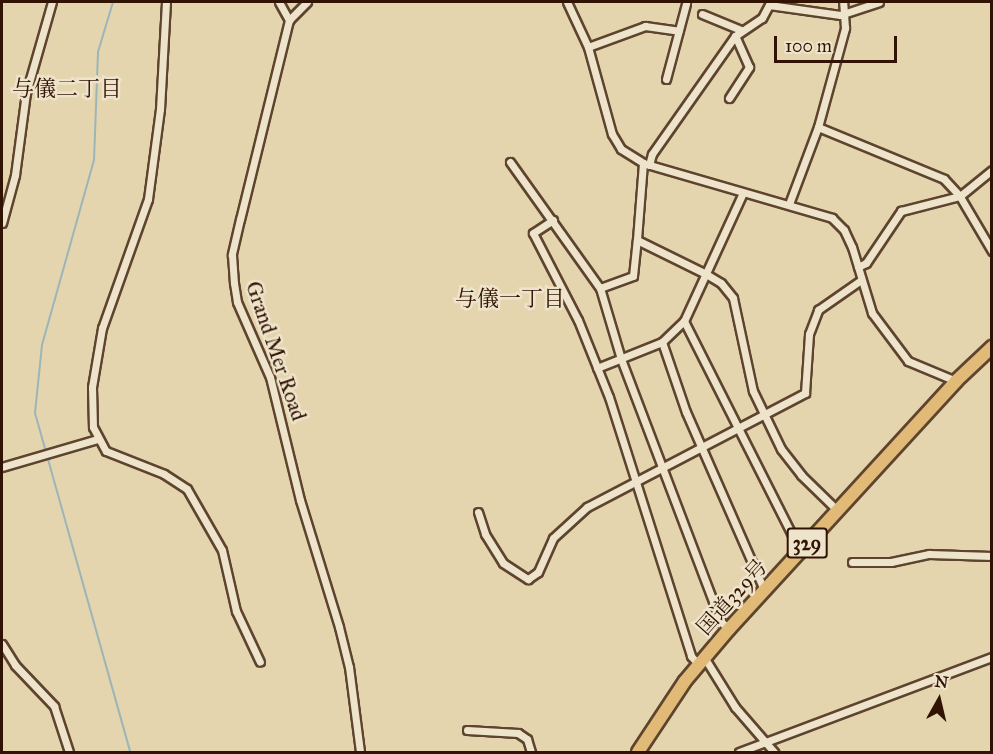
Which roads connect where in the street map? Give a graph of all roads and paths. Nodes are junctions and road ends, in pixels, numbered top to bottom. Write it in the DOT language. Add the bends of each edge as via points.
graph roads {
  1 [pos="52,2"];
  2 [pos="166,2"];
  3 [pos="279,2"];
  4 [pos="308,2"];
  5 [pos="567,2"];
  6 [pos="843,2"];
  7 [pos="879,2"];
  8 [pos="686,4"];
  9 [pos="844,13"];
  10 [pos="702,14"];
  11 [pos="289,20"];
  12 [pos="741,30"];
  13 [pos="679,31"];
  14 [pos="735,36"];
  15 [pos="588,46"];
  16 [pos="666,79"];
  17 [pos="729,98"];
  18 [pos="818,127"];
  19 [pos="510,162"];
  20 [pos="646,164"];
  21 [pos="992,170"];
  22 [pos="742,195"];
  23 [pos="960,196"];
  24 [pos="789,204"];
  25 [pos="553,220"];
  26 [pos="2,223"];
  27 [pos="637,240"];
  28 [pos="992,251"];
  29 [pos="858,267"];
  30 [pos="706,274"];
  31 [pos="861,280"];
  32 [pos="600,288"];
  33 [pos="684,321"];
  34 [pos="662,342"];
  35 [pos="992,346"];
  36 [pos="621,359"];
  37 [pos="597,368"];
  38 [pos="956,381"];
  39 [pos="763,412"];
  40 [pos="737,427"];
  41 [pos="98,439"];
  42 [pos="701,444"];
  43 [pos="663,464"];
  44 [pos="2,466"];
  45 [pos="637,478"];
  46 [pos="838,511"];
  47 [pos="478,512"];
  48 [pos="800,551"];
  49 [pos="992,556"];
  50 [pos="852,562"];
  51 [pos="764,590"];
  52 [pos="729,628"];
  53 [pos="2,644"];
  54 [pos="992,657"];
  55 [pos="701,660"];
  56 [pos="260,662"];
  57 [pos="467,730"];
  58 [pos="764,744"];
  59 [pos="69,753"];
  60 [pos="360,753"];
  61 [pos="531,753"];
  62 [pos="638,753"];
  63 [pos="739,753"];
  64 [pos="774,753"];
  1 -- 26 [label="street" via="26,93 15,175"];
  2 -- 41 [label="street" via="160,109 148,199 111,296 98,346 92,387 93,427"];
  3 -- 11 [label="street"];
  4 -- 11 [label="street"];
  5 -- 15 [label="street"];
  6 -- 9 [label="street"];
  7 -- 9 [label="street"];
  8 -- 13 [label="street"];
  9 -- 12 [label="street" via="769,5 762,18"];
  9 -- 18 [label="street" via="845,28"];
  10 -- 12 [label="street"];
  11 -- 60 [label="street, Grand Mer Road" via="232,255 234,283 237,302 270,378 300,500 339,627 349,667"];
  12 -- 14 [label="street"];
  13 -- 15 [label="street" via="645,26"];
  13 -- 16 [label="street"];
  14 -- 17 [label="street" via="749,67"];
  14 -- 20 [label="street"];
  15 -- 20 [label="street" via="612,134 621,149"];
  18 -- 23 [label="street" via="944,179"];
  18 -- 24 [label="street"];
  19 -- 25 [label="street"];
  20 -- 22 [label="street" via="700,178"];
  20 -- 27 [label="street"];
  21 -- 23 [label="street"];
  22 -- 24 [label="street"];
  22 -- 30 [label="street"];
  23 -- 28 [label="street"];
  23 -- 29 [label="street" via="901,211 866,263"];
  24 -- 29 [label="street" via="832,218 844,230"];
  25 -- 32 [label="street"];
  25 -- 37 [label="street" via="533,233 578,320"];
  27 -- 30 [label="street"];
  27 -- 32 [label="street" via="633,276"];
  29 -- 31 [label="street"];
  30 -- 33 [label="street"];
  30 -- 39 [label="street" via="721,283 733,298 753,391"];
  31 -- 38 [label="street" via="872,314 908,361"];
  31 -- 39 [label="street" via="818,310 809,334 805,393"];
  32 -- 36 [label="street"];
  33 -- 34 [label="street"];
  33 -- 40 [label="street"];
  34 -- 36 [label="street"];
  34 -- 42 [label="street"];
  35 -- 38 [label="highway, 国道329号 / 329"];
  36 -- 37 [label="street"];
  36 -- 43 [label="street"];
  37 -- 45 [label="street"];
  38 -- 46 [label="highway, 国道329号 / 329"];
  39 -- 40 [label="street"];
  39 -- 46 [label="street" via="794,466"];
  40 -- 42 [label="street"];
  40 -- 48 [label="street"];
  41 -- 44 [label="street"];
  41 -- 56 [label="street" via="106,451 164,474 187,489 222,550 236,611"];
  42 -- 43 [label="street"];
  42 -- 51 [label="street"];
  43 -- 45 [label="street"];
  43 -- 52 [label="street" via="721,622"];
  45 -- 47 [label="street" via="587,507 553,538 538,572 528,579 503,563 485,534"];
  45 -- 55 [label="street" via="691,656"];
  46 -- 48 [label="highway, 国道329号 / 329"];
  48 -- 51 [label="highway, 国道329号 / 329"];
  49 -- 50 [label="street" via="929,554 891,562"];
  51 -- 52 [label="highway, 国道329号 / 329"];
  52 -- 55 [label="highway, 国道329号 / 329"];
  53 -- 59 [label="street" via="15,665 54,706"];
  54 -- 58 [label="street"];
  55 -- 58 [label="street"];
  55 -- 62 [label="highway, 国道329号 / 329"];
  57 -- 61 [label="street" via="518,733 526,738"];
  58 -- 63 [label="street"];
  58 -- 64 [label="street"];
}
